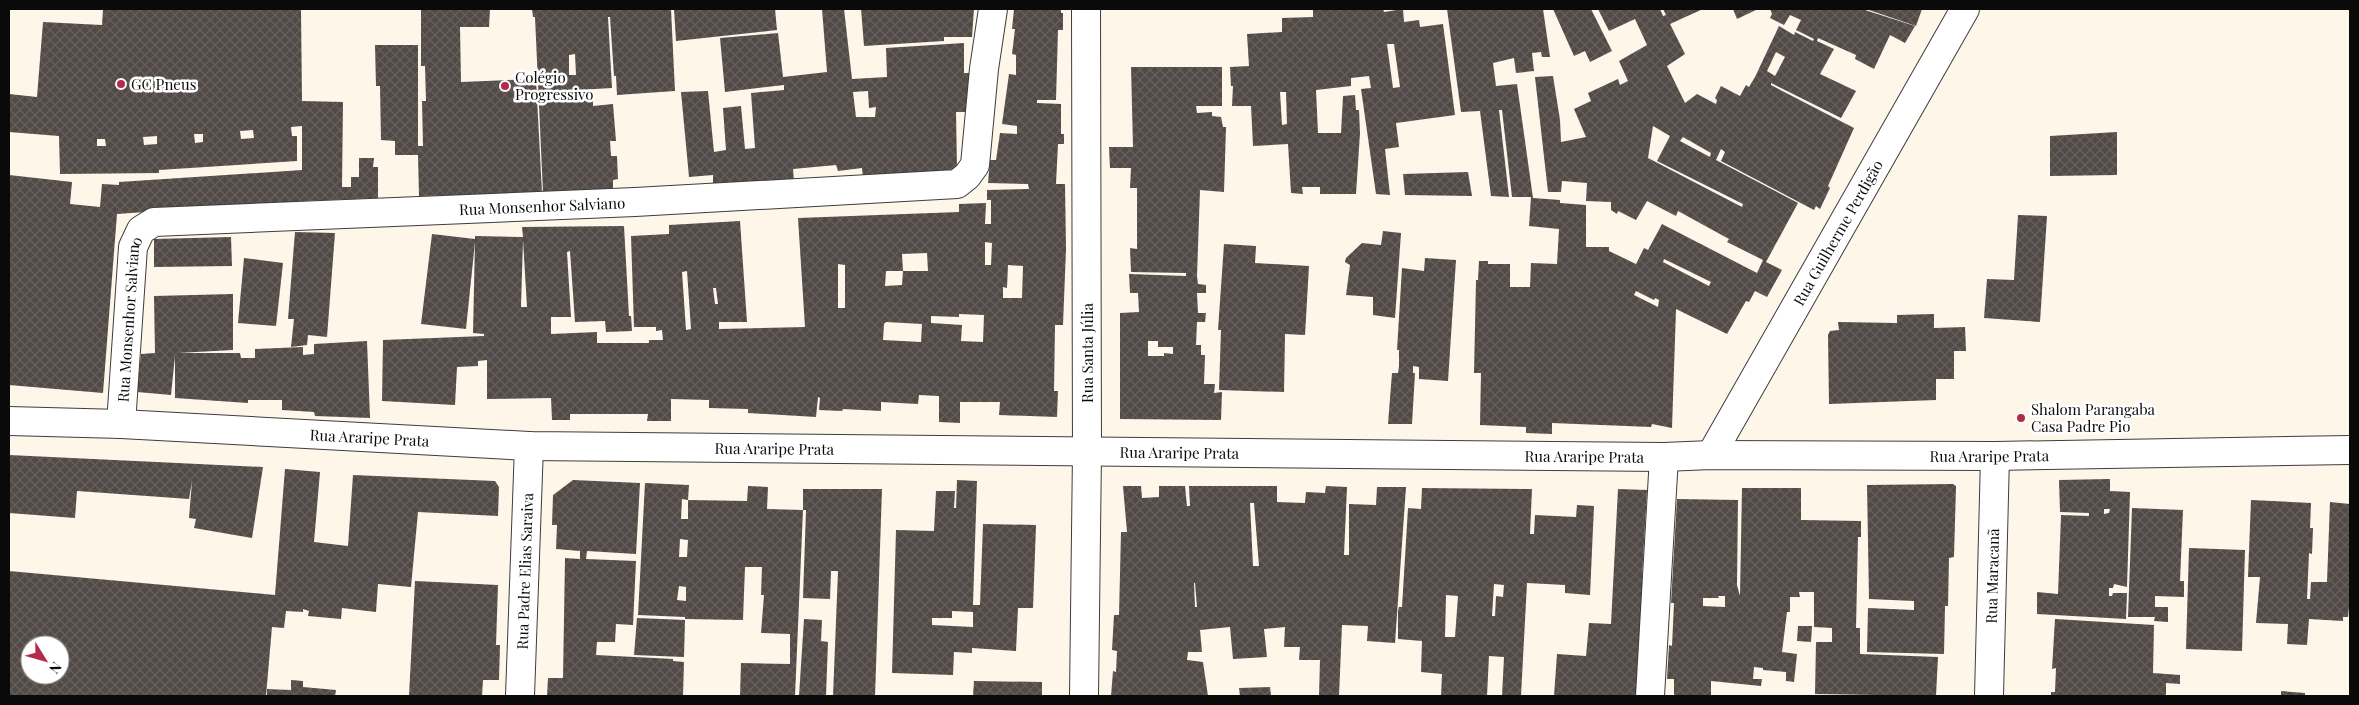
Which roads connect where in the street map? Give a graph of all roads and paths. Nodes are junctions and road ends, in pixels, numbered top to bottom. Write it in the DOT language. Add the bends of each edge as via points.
graph roads {
  1 [pos="993,9"];
  2 [pos="1086,9"];
  3 [pos="1965,9"];
  4 [pos="9,421"];
  5 [pos="121,424"];
  6 [pos="529,446"];
  7 [pos="2350,450"];
  8 [pos="1087,452"];
  9 [pos="1711,455"];
  10 [pos="1995,456"];
  11 [pos="1664,457"];
  12 [pos="520,696"];
  13 [pos="1084,696"];
  14 [pos="1650,696"];
  15 [pos="1989,696"];
  1 -- 5 [label="street, Rua Monsenhor Salviano" via="975,165 958,184 634,202 154,222 141,230 133,247"];
  2 -- 8 [label="street, Rua Santa Júlia"];
  3 -- 9 [label="street, Rua Guilherme Perdigão"];
  4 -- 5 [label="street, Rua Araripe Prata"];
  5 -- 6 [label="street, Rua Araripe Prata"];
  6 -- 8 [label="street, Rua Araripe Prata"];
  6 -- 12 [label="street, Rua Padre Elias Saraiva"];
  7 -- 10 [label="street, Rua Araripe Prata"];
  8 -- 11 [label="street, Rua Araripe Prata"];
  8 -- 13 [label="street, Rua Santa Júlia"];
  9 -- 10 [label="street, Rua Araripe Prata"];
  9 -- 11 [label="street, Rua Araripe Prata"];
  10 -- 15 [label="street, Rua Maracanã"];
  11 -- 14 [label="street"];
}
